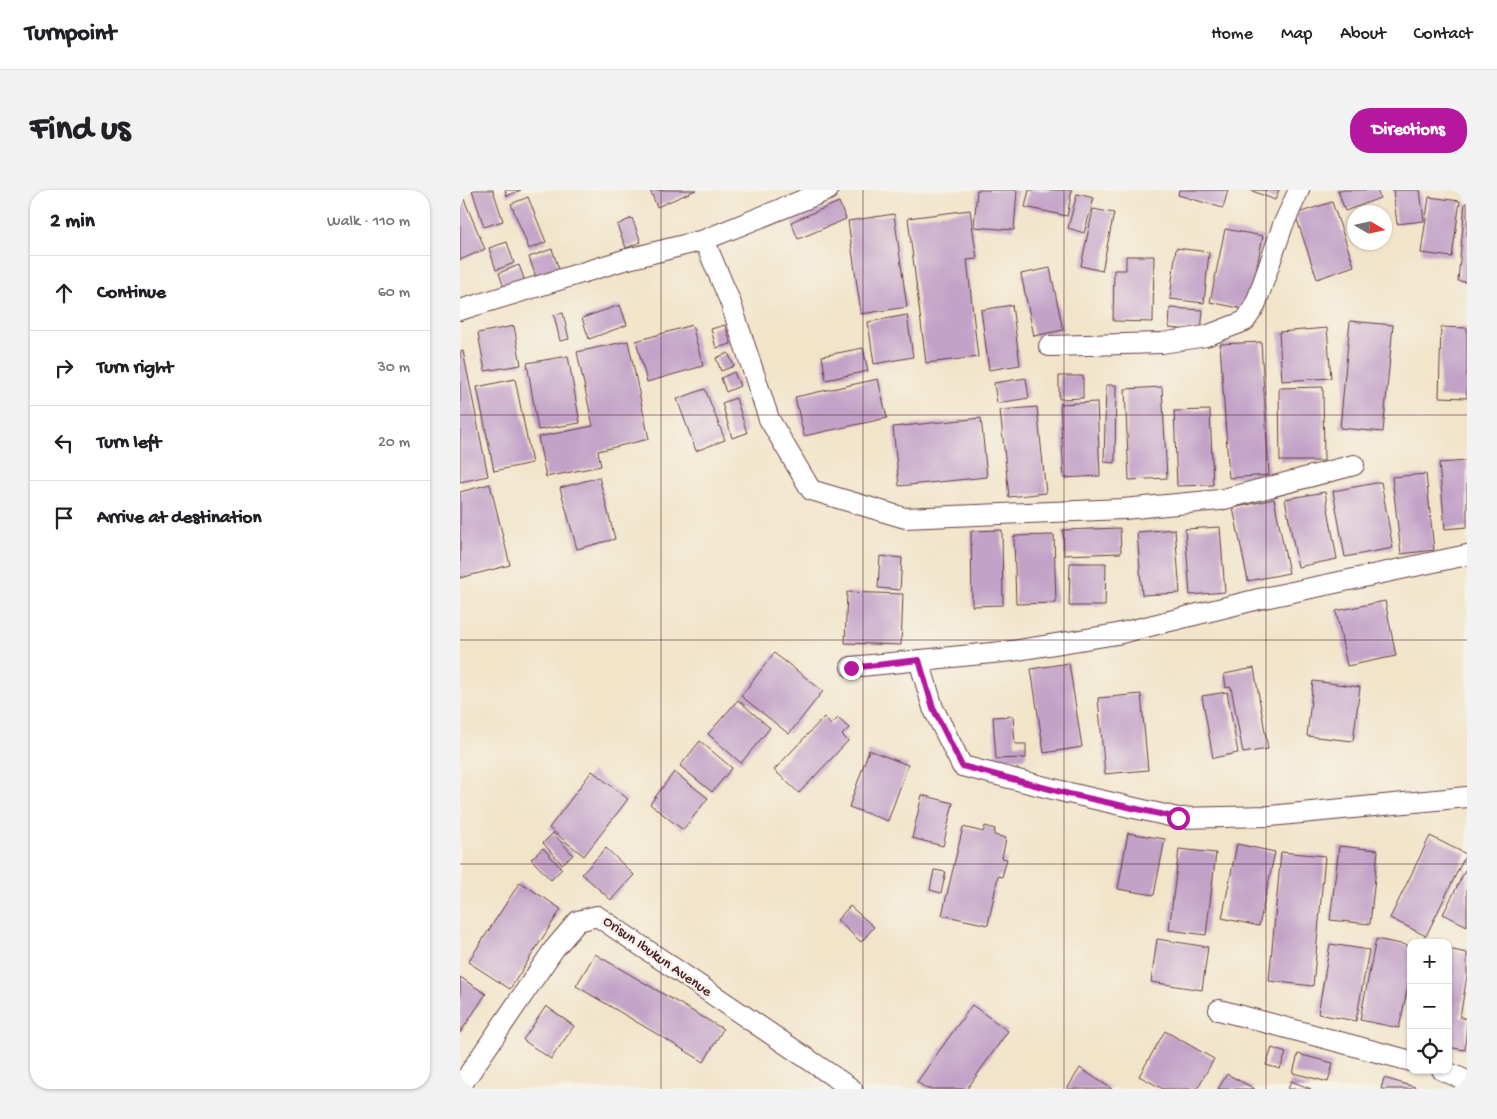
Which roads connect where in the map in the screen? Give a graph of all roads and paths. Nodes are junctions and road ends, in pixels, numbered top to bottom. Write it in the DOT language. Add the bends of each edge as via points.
graph roads {
  1 [pos="828,190"];
  2 [pos="1299,190"];
  3 [pos="704,240"];
  4 [pos="460,310"];
  5 [pos="1048,346"];
  6 [pos="1354,465"];
  7 [pos="1467,555"];
  8 [pos="919,660"];
  9 [pos="851,668"];
  10 [pos="1467,797"];
  11 [pos="1218,1010"];
  12 [pos="1407,1060"];
  13 [pos="1451,1074"];
  14 [pos="1467,1081"];
  15 [pos="460,1087"];
  16 [pos="852,1089"];
  1 -- 3 [label="street"];
  2 -- 5 [label="street" via="1283,225 1255,306 1245,321 1206,336 1162,343"];
  3 -- 4 [label="street" via="624,260"];
  3 -- 6 [label="street" via="730,301 769,419 811,490 905,518 1123,509 1220,500"];
  7 -- 8 [label="street" via="1117,634 1012,651"];
  8 -- 9 [label="street"];
  8 -- 10 [label="street" via="933,708 962,766 1069,794 1178,818 1270,816"];
  11 -- 12 [label="street"];
  13 -- 14 [label="street"];
  15 -- 16 [label="street, Orisun Ibukun Avenue" via="554,949 578,921 597,916"];
}
